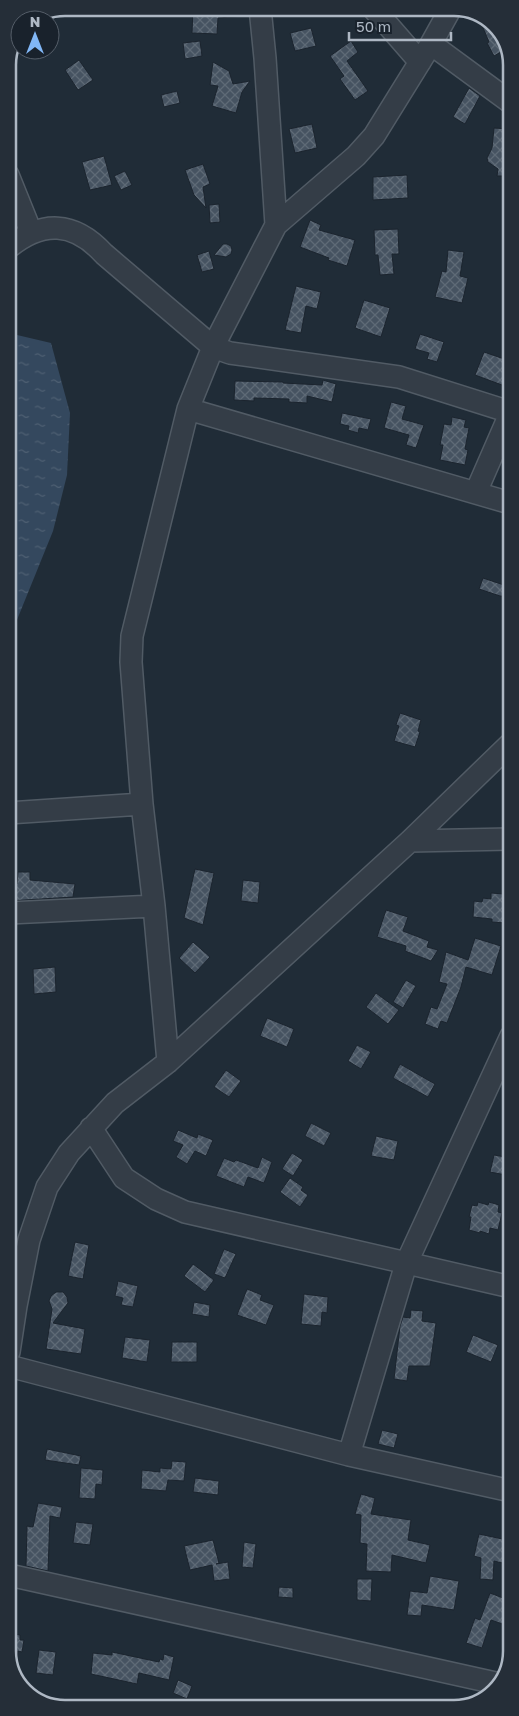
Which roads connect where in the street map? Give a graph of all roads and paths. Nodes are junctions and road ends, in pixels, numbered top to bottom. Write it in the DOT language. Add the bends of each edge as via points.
graph roads {
  1 [pos="261,16"];
  2 [pos="382,16"];
  3 [pos="447,16"];
  4 [pos="426,53"];
  5 [pos="503,98"];
  6 [pos="16,195"];
  7 [pos="276,225"];
  8 [pos="31,232"];
  9 [pos="16,241"];
  10 [pos="213,347"];
  11 [pos="188,409"];
  12 [pos="503,411"];
  13 [pos="503,429"];
  14 [pos="476,492"];
  15 [pos="503,501"];
  16 [pos="503,751"];
  17 [pos="142,804"];
  18 [pos="16,812"];
  19 [pos="503,839"];
  20 [pos="410,841"];
  21 [pos="154,906"];
  22 [pos="16,913"];
  23 [pos="503,1053"];
  24 [pos="168,1062"];
  25 [pos="92,1128"];
  26 [pos="29,1240"];
  27 [pos="16,1257"];
  28 [pos="406,1264"];
  29 [pos="503,1286"];
  30 [pos="16,1313"];
  31 [pos="16,1368"];
  32 [pos="349,1455"];
  33 [pos="503,1489"];
  34 [pos="16,1577"];
  35 [pos="492,1682"];
  1 -- 7 [label="street"];
  2 -- 4 [label="street"];
  3 -- 4 [label="street"];
  4 -- 5 [label="street"];
  4 -- 7 [label="street" via="374,136 356,156"];
  6 -- 8 [label="street"];
  7 -- 10 [label="street"];
  8 -- 9 [label="street"];
  8 -- 10 [label="street" via="58,228 73,231 94,243"];
  10 -- 11 [label="street"];
  10 -- 12 [label="street" via="399,377"];
  11 -- 14 [label="street"];
  11 -- 17 [label="street" via="132,636"];
  13 -- 14 [label="street"];
  14 -- 15 [label="street"];
  16 -- 20 [label="street"];
  17 -- 18 [label="street"];
  17 -- 21 [label="street"];
  19 -- 20 [label="street"];
  20 -- 24 [label="street"];
  21 -- 22 [label="street"];
  21 -- 24 [label="street"];
  23 -- 28 [label="street"];
  24 -- 25 [label="street" via="115,1103"];
  25 -- 26 [label="street" via="69,1153 47,1187"];
  25 -- 28 [label="street" via="124,1178 156,1199 185,1212"];
  26 -- 27 [label="street"];
  26 -- 30 [label="street"];
  28 -- 29 [label="street"];
  28 -- 32 [label="street"];
  31 -- 32 [label="street"];
  32 -- 33 [label="street"];
  34 -- 35 [label="street"];
}
